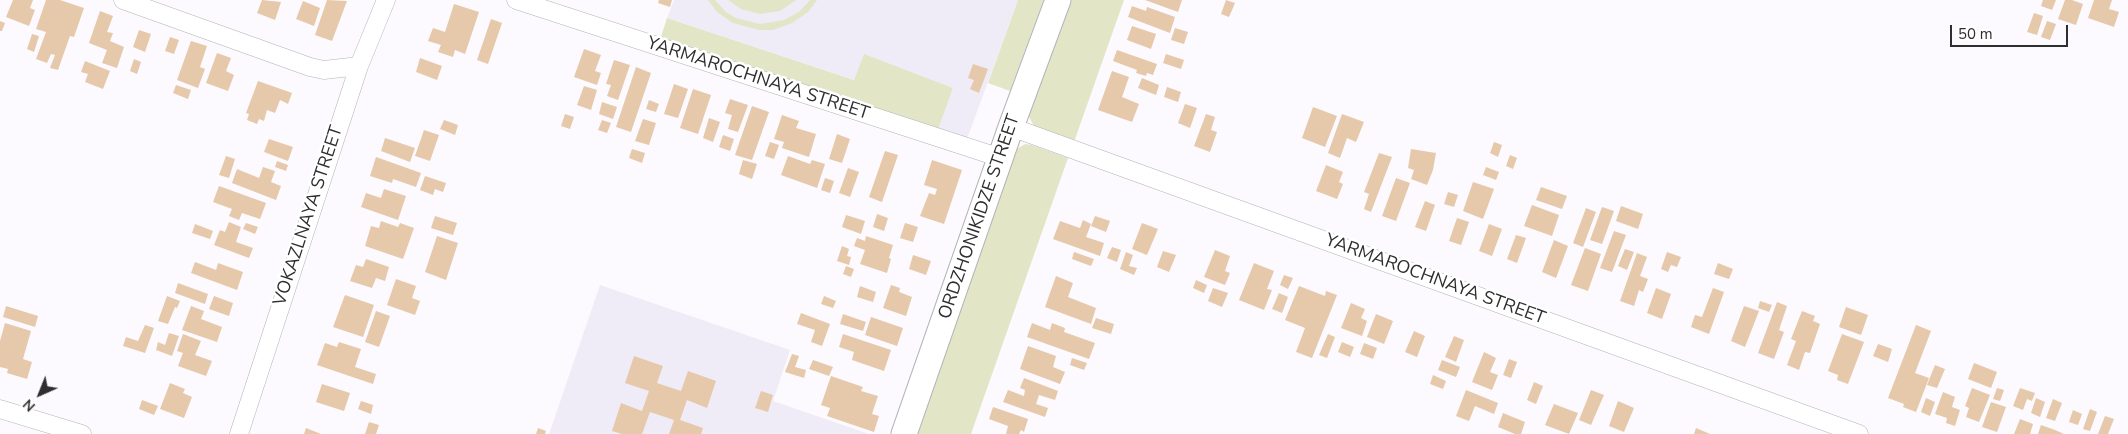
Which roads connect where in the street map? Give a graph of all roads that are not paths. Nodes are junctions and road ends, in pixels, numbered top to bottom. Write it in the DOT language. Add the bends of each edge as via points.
graph roads {
  1 [pos="123,0"];
  2 [pos="386,0"];
  3 [pos="516,0"];
  4 [pos="1058,0"];
  5 [pos="359,66"];
  6 [pos="1011,127"];
  7 [pos="1000,158"];
  8 [pos="0,409"];
  9 [pos="82,434"];
  10 [pos="239,434"];
  11 [pos="904,434"];
  12 [pos="1859,434"];
  1 -- 5 [label="street" via="310,67 324,70"];
  2 -- 5 [label="street, VOKAZLNAYA STREET"];
  3 -- 7 [label="street, YARMAROCHNAYA STREET"];
  4 -- 6 [label="main road, ORDZHONIKIDZE STREET"];
  5 -- 10 [label="street, VOKAZLNAYA STREET"];
  6 -- 7 [label="main road, ORDZHONIKIDZE STREET"];
  6 -- 12 [label="street, YARMAROCHNAYA STREET"];
  7 -- 11 [label="main road, ORDZHONIKIDZE STREET"];
  8 -- 9 [label="street"];
}
